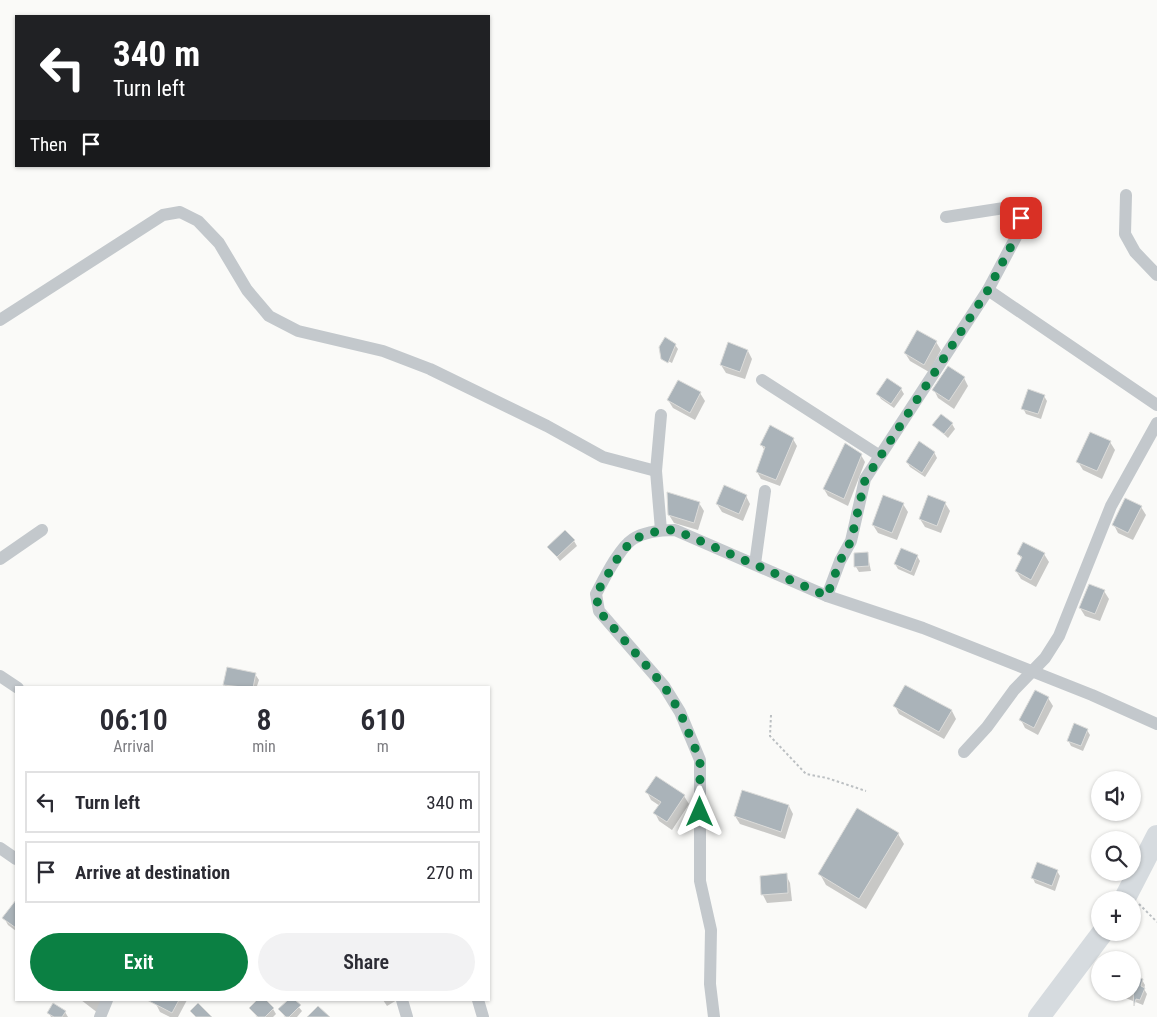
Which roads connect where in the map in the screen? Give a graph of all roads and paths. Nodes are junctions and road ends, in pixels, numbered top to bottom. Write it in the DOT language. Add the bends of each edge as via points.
graph roads {
  1 [pos="1126,195"];
  2 [pos="946,217"];
  3 [pos="1157,275"];
  4 [pos="988,290"];
  5 [pos="0,320"];
  6 [pos="762,380"];
  7 [pos="1157,405"];
  8 [pos="661,415"];
  9 [pos="1157,423"];
  10 [pos="880,456"];
  11 [pos="656,471"];
  12 [pos="765,491"];
  13 [pos="42,530"];
  14 [pos="661,530"];
  15 [pos="0,559"];
  16 [pos="755,564"];
  17 [pos="827,596"];
  18 [pos="1032,671"];
  19 [pos="0,676"];
  20 [pos="15,686"];
  21 [pos="771,715"];
  22 [pos="1157,724"];
  23 [pos="964,752"];
  24 [pos="866,791"];
  25 [pos="1157,836"];
  26 [pos="0,848"];
  27 [pos="15,858"];
  28 [pos="1129,891"];
  29 [pos="1141,909"];
  30 [pos="1157,922"];
  31 [pos="1096,941"];
  32 [pos="108,1001"];
  33 [pos="402,1001"];
  34 [pos="478,1001"];
  35 [pos="100,1017"];
  36 [pos="407,1017"];
  37 [pos="483,1017"];
  38 [pos="714,1017"];
  39 [pos="1039,1017"];
  1 -- 3 [label="street" via="1125,234 1135,252"];
  2 -- 4 [label="street" via="1004,208 1021,218 1017,235"];
  4 -- 7 [label="street"];
  4 -- 10 [label="street"];
  5 -- 11 [label="street" via="163,215 180,212 198,221 219,243 247,290 269,316 298,330 383,351 430,369 603,457"];
  6 -- 10 [label="street"];
  8 -- 11 [label="street"];
  9 -- 18 [label="street" via="1111,506 1059,636"];
  10 -- 17 [label="street" via="865,480 851,541"];
  11 -- 14 [label="street"];
  12 -- 16 [label="street"];
  13 -- 15 [label="street"];
  14 -- 16 [label="street" via="675,530"];
  14 -- 38 [label="street" via="633,539 596,594 599,611 664,686 680,712 700,760 700,881 711,930 710,984"];
  16 -- 17 [label="street"];
  17 -- 18 [label="street" via="923,628"];
  18 -- 22 [label="street"];
  18 -- 23 [label="street"];
  19 -- 20 [label="street"];
  21 -- 24 [label="path" via="770,736 806,774"];
  25 -- 28 [label="highway"];
  26 -- 27 [label="street"];
  29 -- 30 [label="path"];
  31 -- 39 [label="highway"];
  32 -- 35 [label="street"];
  33 -- 36 [label="street"];
  34 -- 37 [label="street"];
}
